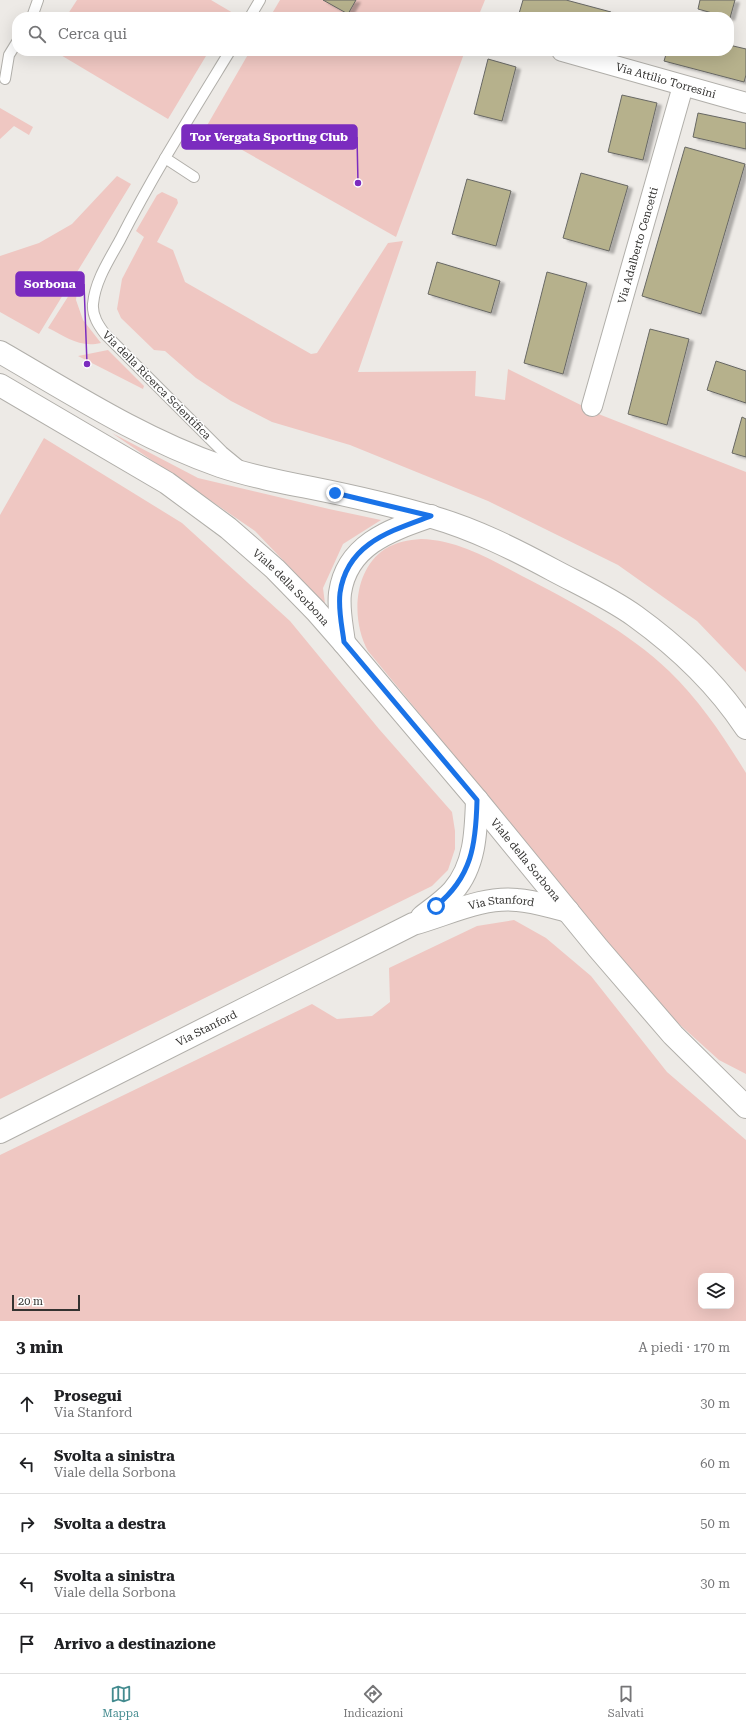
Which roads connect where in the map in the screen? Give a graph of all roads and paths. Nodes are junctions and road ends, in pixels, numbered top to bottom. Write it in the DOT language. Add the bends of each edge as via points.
graph roads {
  1 [pos="38,0"];
  2 [pos="260,0"];
  3 [pos="34,12"];
  4 [pos="253,12"];
  5 [pos="12,50"];
  6 [pos="227,56"];
  7 [pos="579,56"];
  8 [pos="5,79"];
  9 [pos="683,86"];
  10 [pos="746,103"];
  11 [pos="165,158"];
  12 [pos="194,177"];
  13 [pos="0,352"];
  14 [pos="0,385"];
  15 [pos="592,406"];
  16 [pos="250,475"];
  17 [pos="431,516"];
  18 [pos="344,642"];
  19 [pos="746,728"];
  20 [pos="477,800"];
  21 [pos="568,911"];
  22 [pos="413,924"];
  23 [pos="703,1066"];
  24 [pos="746,1090"];
  25 [pos="746,1107"];
  26 [pos="0,1132"];
  1 -- 3 [label="lane"];
  2 -- 4 [label="lane"];
  5 -- 8 [label="lane"];
  6 -- 11 [label="lane, Via della Ricerca Scientifica"];
  7 -- 9 [label="street, Via Attilio Torresini"];
  9 -- 10 [label="street, Via Attilio Torresini"];
  9 -- 15 [label="street, Via Adalberto Cencetti"];
  11 -- 12 [label="lane"];
  11 -- 16 [label="lane, Via della Ricerca Scientifica" via="102,275 94,294 95,316 98,325 111,340 223,452"];
  13 -- 16 [label="street" via="161,442 200,459"];
  14 -- 18 [label="street, Viale della Sorbona" via="140,466 212,516 275,569"];
  16 -- 17 [label="street"];
  17 -- 18 [label="street" via="383,534 366,546 352,562 340,593"];
  17 -- 19 [label="street" via="474,531 534,559 635,616 693,664"];
  18 -- 20 [label="street, Viale della Sorbona"];
  20 -- 21 [label="street, Viale della Sorbona"];
  20 -- 22 [label="street, Via Stanford" via="472,855 463,876 452,891"];
  21 -- 22 [label="street, Via Stanford" via="503,899"];
  21 -- 23 [label="street, Viale della Sorbona" via="673,1035"];
  22 -- 26 [label="street, Via Stanford"];
  23 -- 24 [label="street"];
  23 -- 25 [label="street, Viale della Sorbona"];
}
